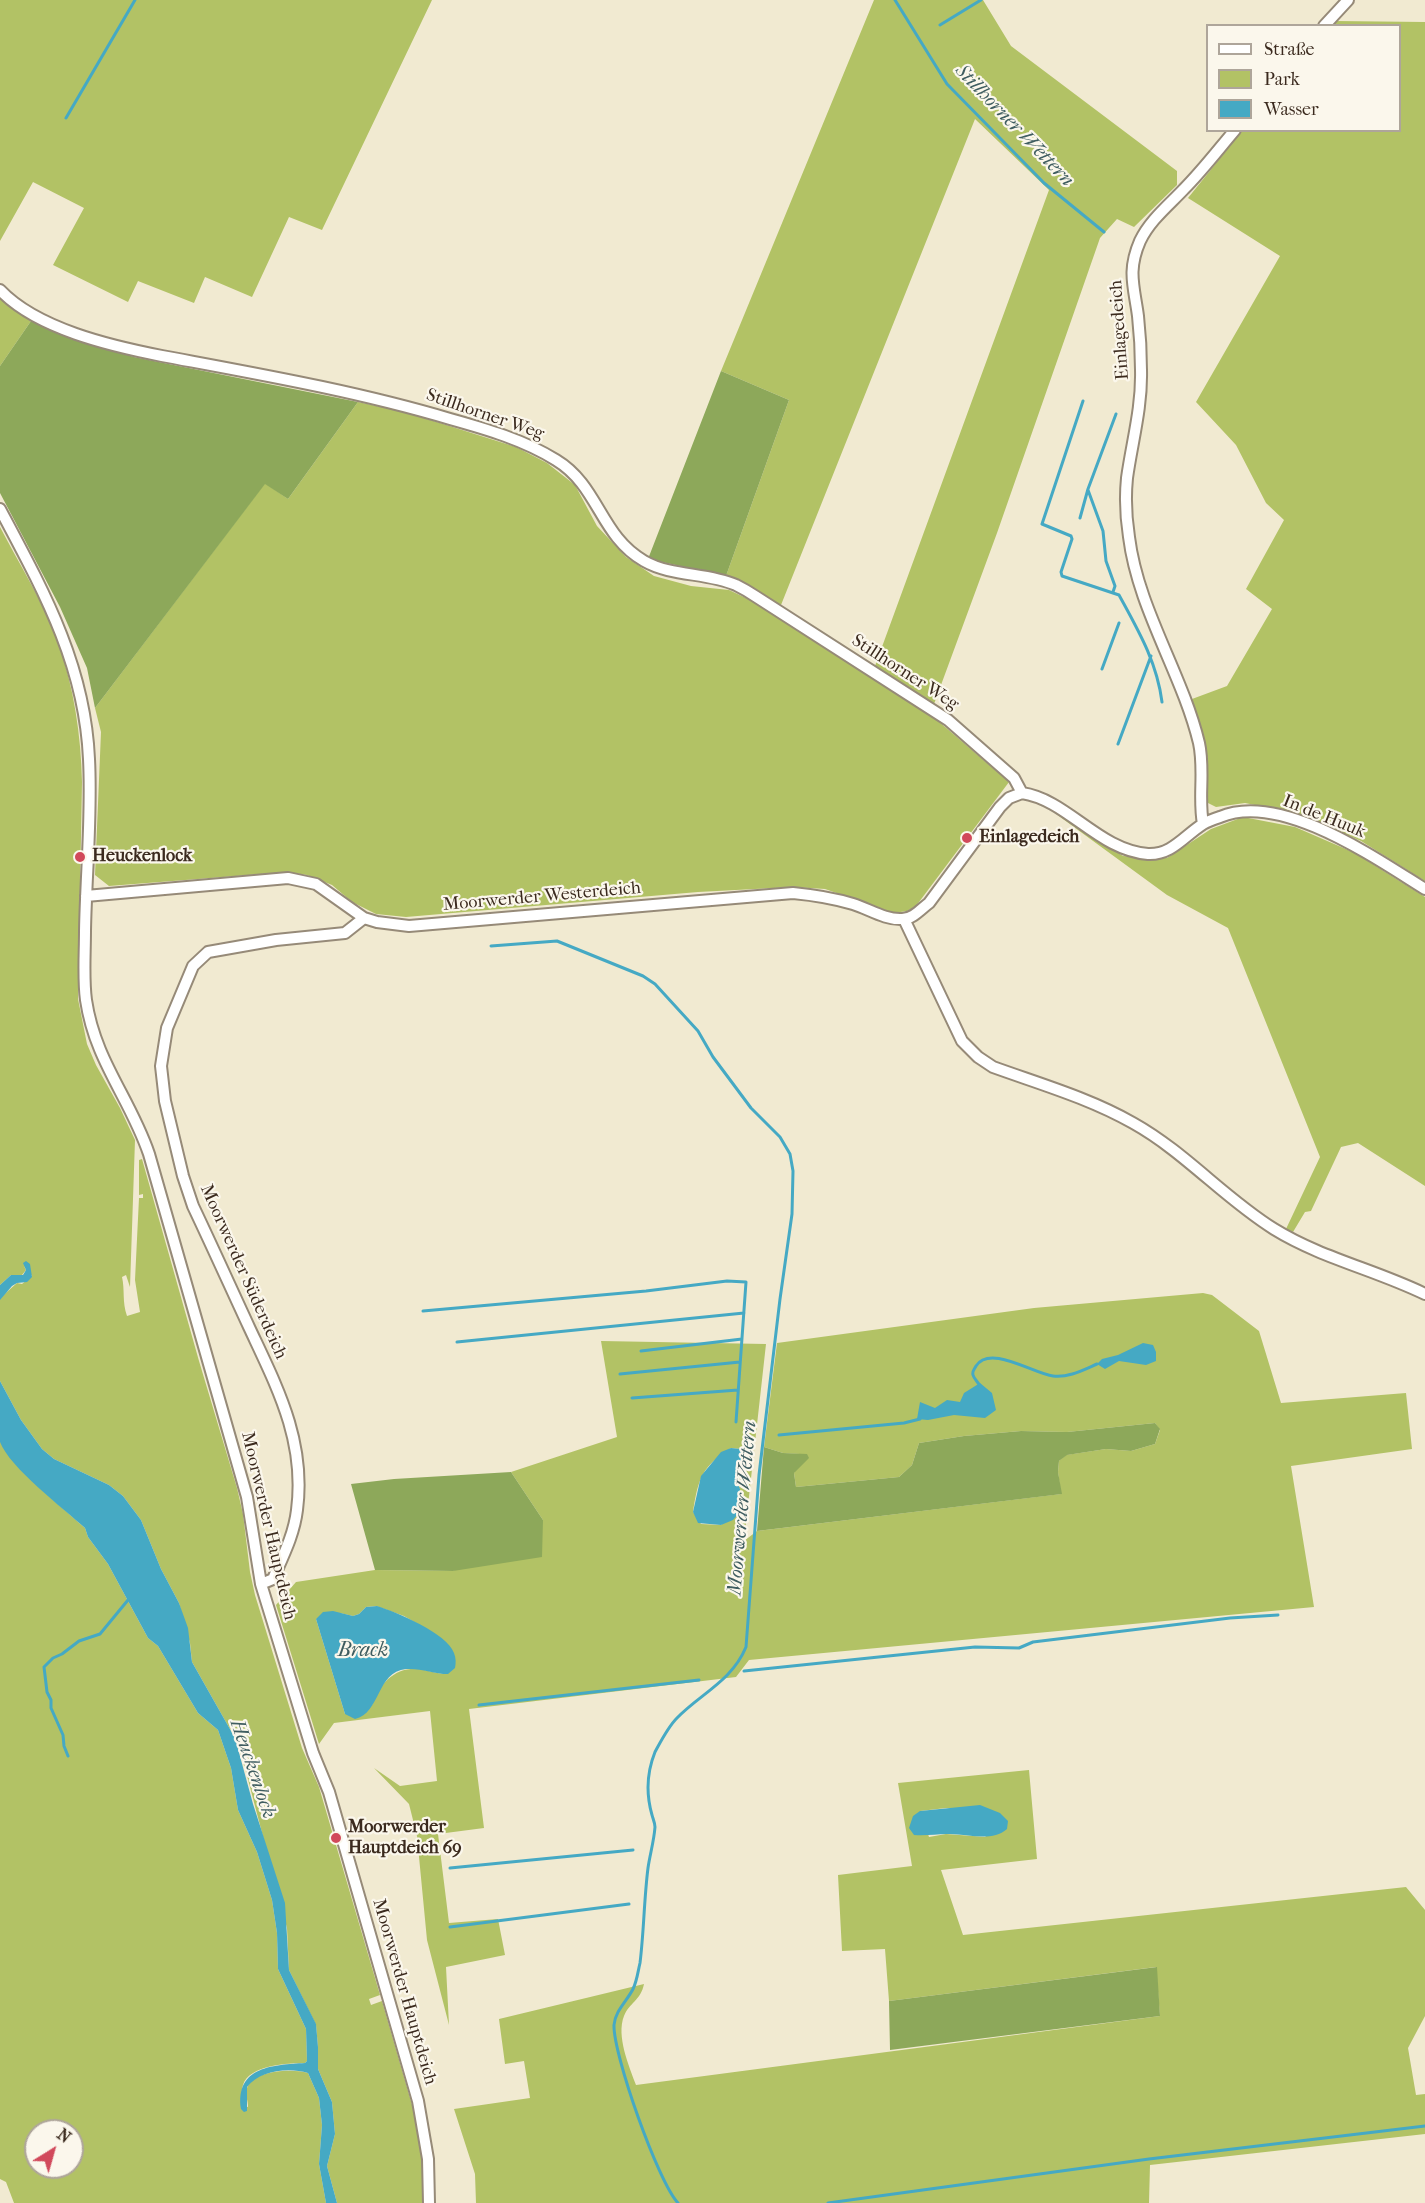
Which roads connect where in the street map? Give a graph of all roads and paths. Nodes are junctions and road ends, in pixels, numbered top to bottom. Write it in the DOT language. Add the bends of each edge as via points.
graph roads {
  1 [pos="1348,0"];
  2 [pos="1326,24"];
  3 [pos="1233,132"];
  4 [pos="0,290"];
  5 [pos="0,509"];
  6 [pos="1022,793"];
  7 [pos="1203,824"];
  8 [pos="1425,889"];
  9 [pos="86,896"];
  10 [pos="364,918"];
  11 [pos="904,919"];
  12 [pos="1425,1294"];
  13 [pos="261,1584"];
  14 [pos="429,2203"];
  1 -- 2 [label="street"];
  3 -- 7 [label="street, Einlagedeich" via="1146,231 1138,247 1131,281 1142,371 1140,413 1126,486 1129,538 1142,589 1199,744"];
  4 -- 6 [label="street, Stillhorner Weg" via="17,304 68,330 135,350 406,406 491,431 554,458 580,478 606,524 630,552 670,572 735,585 755,596 948,720 1014,778"];
  5 -- 9 [label="street, Moorwerder Hauptdeich" via="56,618 81,694 89,759"];
  6 -- 7 [label="street" via="1048,802 1127,850 1150,854 1166,852"];
  6 -- 11 [label="street" via="1000,807 929,903"];
  7 -- 8 [label="street, In de Huuk" via="1222,815 1246,811 1297,820 1358,847"];
  9 -- 10 [label="street" via="288,878 316,884"];
  9 -- 13 [label="street, Moorwerder Hauptdeich" via="86,998 95,1040 149,1154 247,1497"];
  10 -- 11 [label="street, Moorwerder Westerdeich" via="409,926 794,893 824,896"];
  10 -- 13 [label="street, Moorwerder Süderdeich" via="345,933 208,952 193,966 167,1028 161,1066 165,1101 193,1206 276,1384 297,1451 299,1492 295,1524 273,1579"];
  11 -- 12 [label="street" via="962,1041 978,1057 993,1067 1134,1123 1276,1231"];
  13 -- 14 [label="street, Moorwerder Hauptdeich" via="313,1753 329,1792 418,2101 428,2159"];
}
